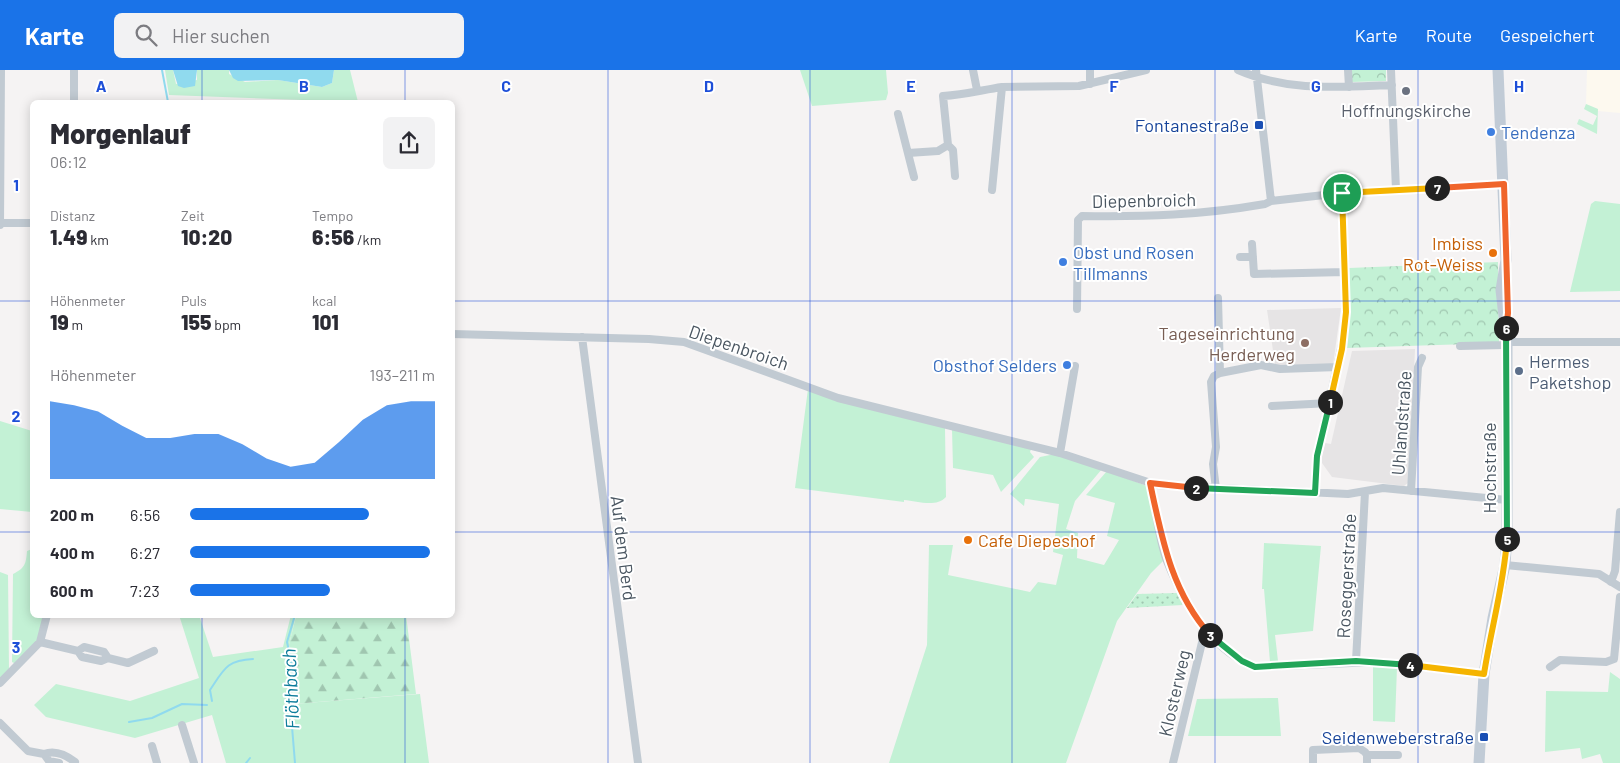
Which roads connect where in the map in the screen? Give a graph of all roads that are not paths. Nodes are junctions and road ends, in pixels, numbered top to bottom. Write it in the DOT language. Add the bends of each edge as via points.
graph roads {
  1 [pos="1,70"];
  2 [pos="74,70"];
  3 [pos="974,70"];
  4 [pos="1090,70"];
  5 [pos="1146,70"];
  6 [pos="1238,70"];
  7 [pos="1348,70"];
  8 [pos="1391,70"];
  9 [pos="1498,70"];
  10 [pos="1257,74"];
  11 [pos="1090,84"];
  12 [pos="1392,85"];
  13 [pos="1347,87"];
  14 [pos="1002,88"];
  15 [pos="977,90"];
  16 [pos="74,100"];
  17 [pos="898,114"];
  18 [pos="0,123"];
  19 [pos="948,145"];
  20 [pos="908,153"];
  21 [pos="955,176"];
  22 [pos="914,177"];
  23 [pos="1504,184"];
  24 [pos="992,190"];
  25 [pos="1396,190"];
  26 [pos="1342,193"];
  27 [pos="1271,201"];
  28 [pos="0,223"];
  29 [pos="30,223"];
  30 [pos="1252,244"];
  31 [pos="1240,257"];
  32 [pos="1253,257"];
  33 [pos="1345,272"];
  34 [pos="1218,298"];
  35 [pos="1077,310"];
  36 [pos="455,334"];
  37 [pos="582,337"];
  38 [pos="1507,342"];
  39 [pos="1620,342"];
  40 [pos="1460,346"];
  41 [pos="1422,358"];
  42 [pos="1075,366"];
  43 [pos="1338,367"];
  44 [pos="1220,373"];
  45 [pos="1330,403"];
  46 [pos="1272,406"];
  47 [pos="1060,453"];
  48 [pos="1150,483"];
  49 [pos="1216,489"];
  50 [pos="1411,491"];
  51 [pos="1366,492"];
  52 [pos="1315,493"];
  53 [pos="1507,500"];
  54 [pos="1620,512"];
  55 [pos="1505,565"];
  56 [pos="1611,582"];
  57 [pos="1620,587"];
  58 [pos="1620,597"];
  59 [pos="46,618"];
  60 [pos="1205,630"];
  61 [pos="40,642"];
  62 [pos="154,650"];
  63 [pos="1356,661"];
  64 [pos="1550,666"];
  65 [pos="1484,674"];
  66 [pos="0,683"];
  67 [pos="0,723"];
  68 [pos="182,725"];
  69 [pos="152,746"];
  70 [pos="44,754"];
  71 [pos="1398,755"];
  72 [pos="1367,759"];
  73 [pos="59,763"];
  74 [pos="75,763"];
  75 [pos="157,763"];
  76 [pos="194,763"];
  77 [pos="638,763"];
  78 [pos="1173,763"];
  79 [pos="1313,763"];
  80 [pos="1479,763"];
  1 -- 18 [label="street"];
  2 -- 16 [label="street"];
  3 -- 15 [label="street"];
  4 -- 11 [label="street"];
  5 -- 11 [label="street"];
  6 -- 10 [label="street"];
  7 -- 13 [label="street"];
  8 -- 12 [label="street"];
  9 -- 23 [label="street, Hochstraße"];
  10 -- 13 [label="street" via="1287,86"];
  10 -- 27 [label="street"];
  11 -- 14 [label="street"];
  12 -- 13 [label="street"];
  12 -- 25 [label="street"];
  14 -- 15 [label="street"];
  14 -- 24 [label="street"];
  15 -- 19 [label="street" via="969,94 943,96"];
  17 -- 20 [label="street"];
  18 -- 28 [label="street"];
  19 -- 20 [label="street" via="938,151"];
  19 -- 21 [label="street" via="953,150"];
  20 -- 22 [label="street"];
  23 -- 25 [label="street, Diepenbroich"];
  23 -- 38 [label="street, Hochstraße" via="1506,260 1501,290"];
  25 -- 26 [label="street, Diepenbroich"];
  26 -- 27 [label="street, Diepenbroich"];
  26 -- 33 [label="street"];
  27 -- 35 [label="street, Diepenbroich" via="1212,213 1147,218 1082,216 1078,220"];
  28 -- 29 [label="street"];
  30 -- 32 [label="street"];
  31 -- 32 [label="street"];
  32 -- 33 [label="street" via="1254,274"];
  33 -- 43 [label="street" via="1345,320"];
  34 -- 44 [label="street"];
  36 -- 37 [label="street, Diepenbroich"];
  37 -- 47 [label="street, Diepenbroich" via="684,342 838,398"];
  37 -- 77 [label="street, Auf dem Berd"];
  38 -- 39 [label="street"];
  38 -- 40 [label="street" via="1504,345"];
  38 -- 53 [label="street, Hochstraße"];
  41 -- 50 [label="street, Uhlandstraße" via="1418,367"];
  42 -- 47 [label="street"];
  43 -- 44 [label="street" via="1280,369 1261,365"];
  43 -- 45 [label="street"];
  44 -- 49 [label="street" via="1211,382"];
  45 -- 46 [label="street"];
  45 -- 52 [label="street" via="1317,456"];
  47 -- 48 [label="street"];
  48 -- 49 [label="street"];
  48 -- 60 [label="street" via="1167,560 1184,597"];
  49 -- 52 [label="street"];
  50 -- 51 [label="street" via="1383,488"];
  50 -- 53 [label="street"];
  51 -- 52 [label="street"];
  51 -- 63 [label="street, Roseggerstraße"];
  53 -- 55 [label="street, Hochstraße"];
  54 -- 56 [label="street" via="1615,571"];
  55 -- 56 [label="street" via="1599,574"];
  55 -- 65 [label="street, Hochstraße"];
  56 -- 57 [label="street"];
  58 -- 64 [label="street" via="1614,658 1606,662 1560,660"];
  59 -- 61 [label="street"];
  60 -- 63 [label="street" via="1242,661 1255,667"];
  60 -- 78 [label="street, Klosterweg"];
  61 -- 62 [label="street" via="78,651 84,647 128,663"];
  61 -- 66 [label="street"];
  63 -- 65 [label="street"];
  65 -- 80 [label="street, Hochstraße"];
  67 -- 70 [label="street" via="28,751"];
  68 -- 76 [label="street"];
  69 -- 75 [label="street"];
  70 -- 73 [label="street" via="49,761"];
  70 -- 74 [label="street" via="50,752 67,756"];
  71 -- 72 [label="street"];
  72 -- 79 [label="street" via="1366,752 1359,748 1313,750"];
}
